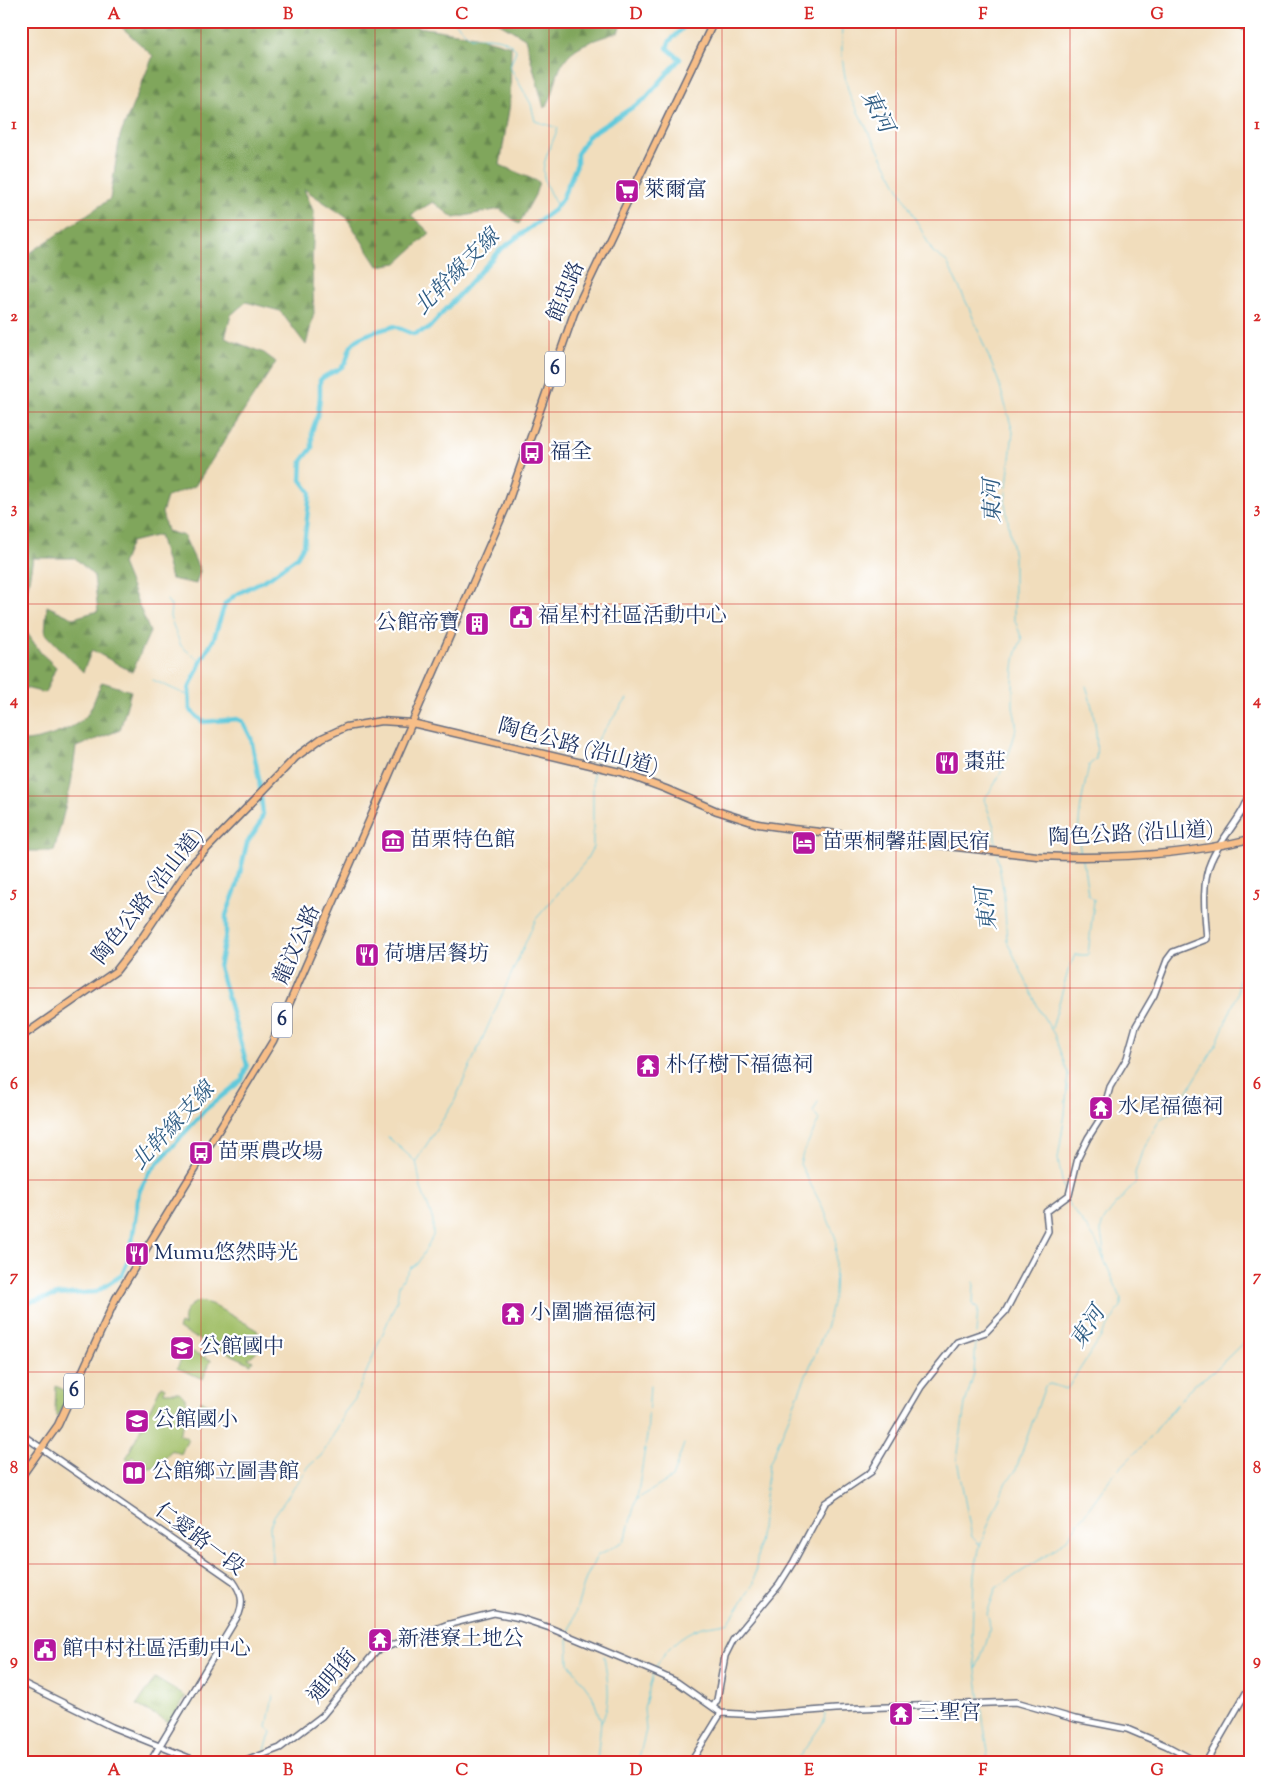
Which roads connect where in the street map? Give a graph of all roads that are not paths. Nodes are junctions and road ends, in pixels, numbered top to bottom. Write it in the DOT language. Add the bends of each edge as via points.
graph roads {
  1 [pos="714,21"];
  2 [pos="1234,21"];
  3 [pos="1250,31"];
  4 [pos="412,723"];
  5 [pos="1250,793"];
  6 [pos="1250,839"];
  7 [pos="1219,847"];
  8 [pos="21,1037"];
  9 [pos="21,1434"];
  10 [pos="41,1448"];
  11 [pos="21,1477"];
  12 [pos="21,1682"];
  13 [pos="1250,1686"];
  14 [pos="713,1707"];
  15 [pos="721,1713"];
  16 [pos="160,1747"];
  17 [pos="150,1762"];
  18 [pos="199,1762"];
  19 [pos="243,1762"];
  20 [pos="691,1762"];
  21 [pos="1197,1762"];
  22 [pos="1206,1762"];
  1 -- 4 [label="main road, 館忠路 / 6" via="574,313 507,505"];
  2 -- 3 [label="street"];
  4 -- 7 [label="main road, 陶色公路 (沿山道)" via="620,772 758,824 999,853 1076,858"];
  4 -- 8 [label="main road, 陶色公路 (沿山道)" via="366,722 335,731 296,757 190,866 116,971"];
  4 -- 10 [label="main road, 龍汶公路 / 6" via="273,1042 116,1298 58,1425"];
  5 -- 7 [label="street"];
  6 -- 7 [label="main road, 陶色公路 (沿山道)"];
  7 -- 14 [label="street" via="1206,878 1207,939 1178,950 1167,960 1154,995 1136,1026 1127,1058 1110,1087 1102,1116 1078,1158 1069,1195 1046,1212 1048,1231 1005,1312 986,1332 957,1342 921,1387 871,1472 825,1503 779,1585 733,1640 725,1656"];
  9 -- 10 [label="street, 仁愛路一段"];
  10 -- 11 [label="main road, 6"];
  10 -- 16 [label="street, 仁愛路一段" via="233,1581 240,1592 239,1614"];
  12 -- 16 [label="street"];
  13 -- 22 [label="street"];
  14 -- 15 [label="street, 通明街"];
  14 -- 19 [label="street, 通明街" via="678,1683 651,1670 520,1618 494,1613 446,1625 376,1651 322,1716 280,1748"];
  15 -- 20 [label="street"];
  15 -- 21 [label="street" via="757,1716 836,1709 1016,1702 1075,1719 1127,1729"];
  16 -- 17 [label="street, 仁愛路一段"];
  16 -- 18 [label="street"];
}
